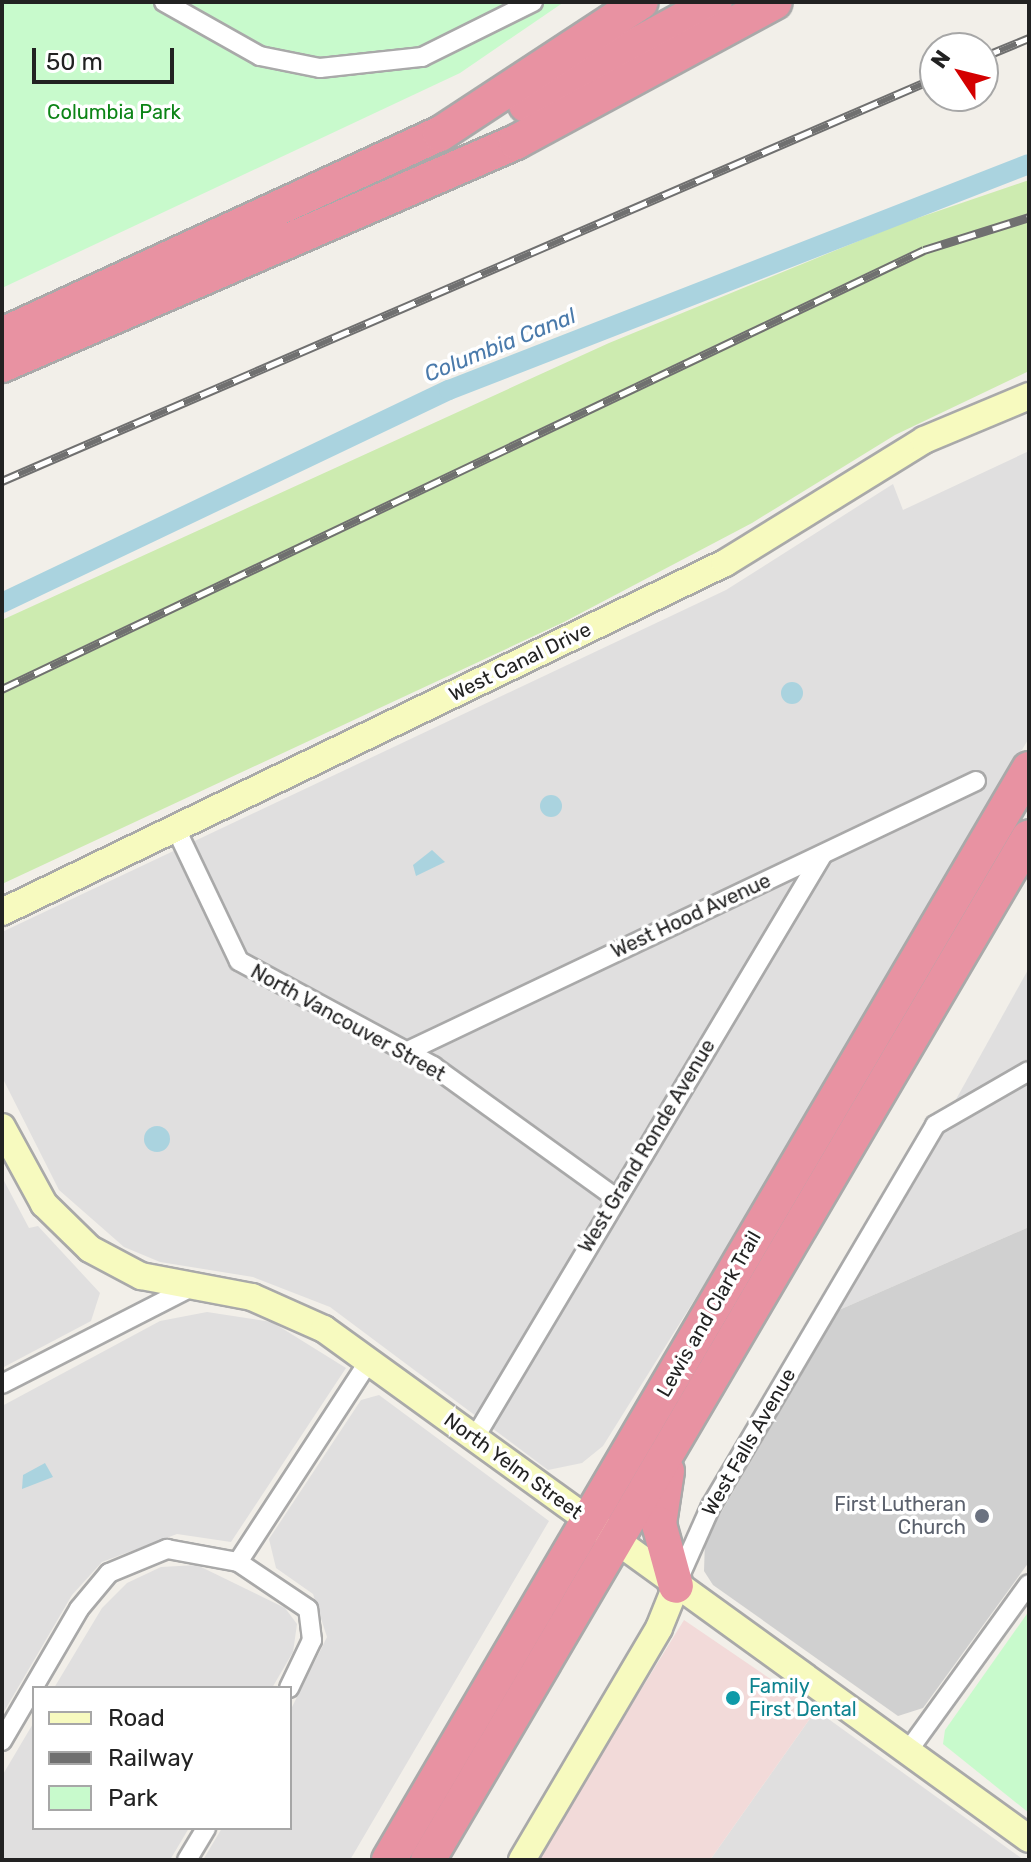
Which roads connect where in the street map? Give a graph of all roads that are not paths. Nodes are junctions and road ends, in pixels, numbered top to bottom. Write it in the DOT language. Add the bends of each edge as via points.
graph roads {
  1 [pos="164,2"];
  2 [pos="533,2"];
  3 [pos="641,2"];
  4 [pos="715,2"];
  5 [pos="758,2"];
  6 [pos="775,2"];
  7 [pos="576,113"];
  8 [pos="349,178"];
  9 [pos="2,335"];
  10 [pos="2,365"];
  11 [pos="1029,396"];
  12 [pos="1029,769"];
  13 [pos="976,781"];
  14 [pos="176,829"];
  15 [pos="1029,837"];
  16 [pos="823,854"];
  17 [pos="2,912"];
  18 [pos="406,1052"];
  19 [pos="1029,1071"];
  20 [pos="2,1127"];
  21 [pos="616,1198"];
  22 [pos="190,1288"];
  23 [pos="369,1361"];
  24 [pos="2,1384"];
  25 [pos="474,1439"];
  26 [pos="674,1443"];
  27 [pos="588,1520"];
  28 [pos="616,1541"];
  29 [pos="238,1562"];
  30 [pos="1029,1584"];
  31 [pos="676,1586"];
  32 [pos="34,1686"];
  33 [pos="290,1686"];
  34 [pos="32,1690"];
  35 [pos="2,1741"];
  36 [pos="908,1751"];
  37 [pos="205,1830"];
  38 [pos="1029,1839"];
  39 [pos="187,1860"];
  40 [pos="389,1860"];
  41 [pos="428,1860"];
  42 [pos="522,1860"];
  1 -- 2 [label="street" via="244,50 320,68 434,53"];
  3 -- 8 [label="highway" via="486,108"];
  4 -- 8 [label="highway" via="524,106"];
  5 -- 7 [label="highway"];
  6 -- 7 [label="highway"];
  7 -- 10 [label="highway"];
  8 -- 9 [label="highway"];
  11 -- 14 [label="street, West Canal Drive" via="924,440 725,563"];
  12 -- 27 [label="highway, Lewis and Clark Trail"];
  13 -- 16 [label="street, West Hood Avenue"];
  14 -- 17 [label="street, West Canal Drive"];
  14 -- 18 [label="street, North Vancouver Street" via="239,961"];
  15 -- 26 [label="highway, Lewis and Clark Trail"];
  16 -- 18 [label="street, West Hood Avenue"];
  16 -- 21 [label="street, West Grand Ronde Avenue"];
  18 -- 21 [label="street, North Vancouver Street"];
  19 -- 31 [label="street, West Falls Avenue" via="935,1125 706,1515"];
  20 -- 22 [label="street, North Yelm Street" via="44,1204 72,1235 141,1276"];
  21 -- 25 [label="street, West Grand Ronde Avenue"];
  22 -- 23 [label="street, North Yelm Street" via="283,1308"];
  22 -- 24 [label="street"];
  23 -- 25 [label="street, North Yelm Street"];
  23 -- 29 [label="street"];
  25 -- 27 [label="street, North Yelm Street"];
  26 -- 28 [label="highway, Lewis and Clark Trail"];
  26 -- 31 [label="highway" via="658,1514"];
  27 -- 28 [label="street, North Yelm Street"];
  27 -- 40 [label="highway, Lewis and Clark Trail"];
  28 -- 31 [label="street, North Yelm Street"];
  28 -- 41 [label="highway, Lewis and Clark Trail"];
  29 -- 32 [label="street" via="167,1549 109,1573 79,1609"];
  29 -- 33 [label="street" via="308,1609 312,1640"];
  30 -- 36 [label="street"];
  31 -- 36 [label="street, North Yelm Street"];
  31 -- 42 [label="street, West Falls Avenue" via="659,1628"];
  34 -- 35 [label="street"];
  36 -- 38 [label="street, North Yelm Street"];
  37 -- 39 [label="street"];
}
